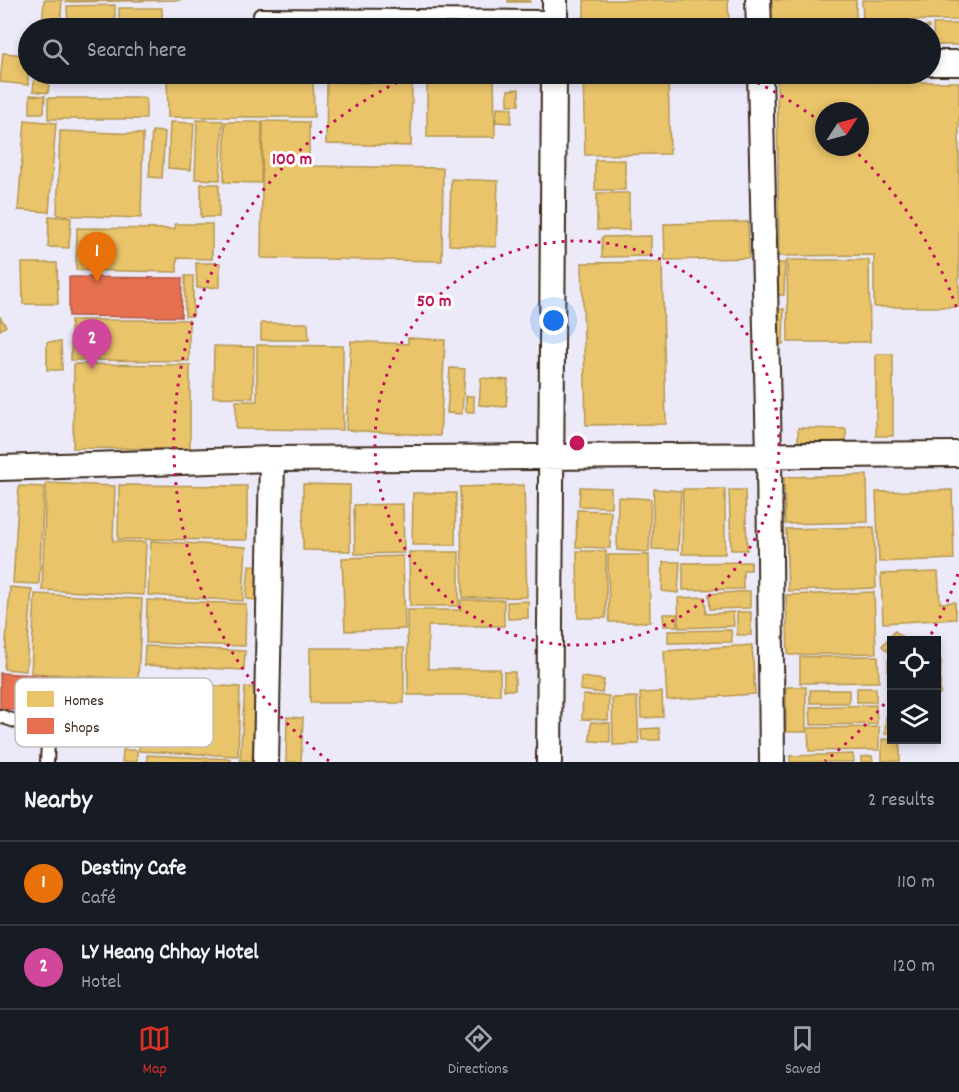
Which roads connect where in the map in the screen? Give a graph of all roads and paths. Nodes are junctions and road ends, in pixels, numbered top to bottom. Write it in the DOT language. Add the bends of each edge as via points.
graph roads {
  1 [pos="758,0"];
  2 [pos="260,15"];
  3 [pos="555,15"];
  4 [pos="759,18"];
  5 [pos="941,63"];
  6 [pos="959,63"];
  7 [pos="554,84"];
  8 [pos="760,84"];
  9 [pos="959,454"];
  10 [pos="769,455"];
  11 [pos="551,457"];
  12 [pos="272,459"];
  13 [pos="0,468"];
  14 [pos="0,716"];
  15 [pos="15,720"];
  16 [pos="48,747"];
  17 [pos="47,762"];
  18 [pos="266,762"];
  19 [pos="549,762"];
  20 [pos="772,762"];
  1 -- 4 [label="street"];
  2 -- 3 [label="lane"];
  5 -- 6 [label="street"];
  7 -- 11 [label="street"];
  8 -- 10 [label="street"];
  9 -- 10 [label="street"];
  10 -- 11 [label="street"];
  10 -- 20 [label="street"];
  11 -- 12 [label="street"];
  11 -- 19 [label="street"];
  12 -- 13 [label="street"];
  12 -- 18 [label="street"];
  14 -- 15 [label="lane"];
  16 -- 17 [label="lane"];
}
